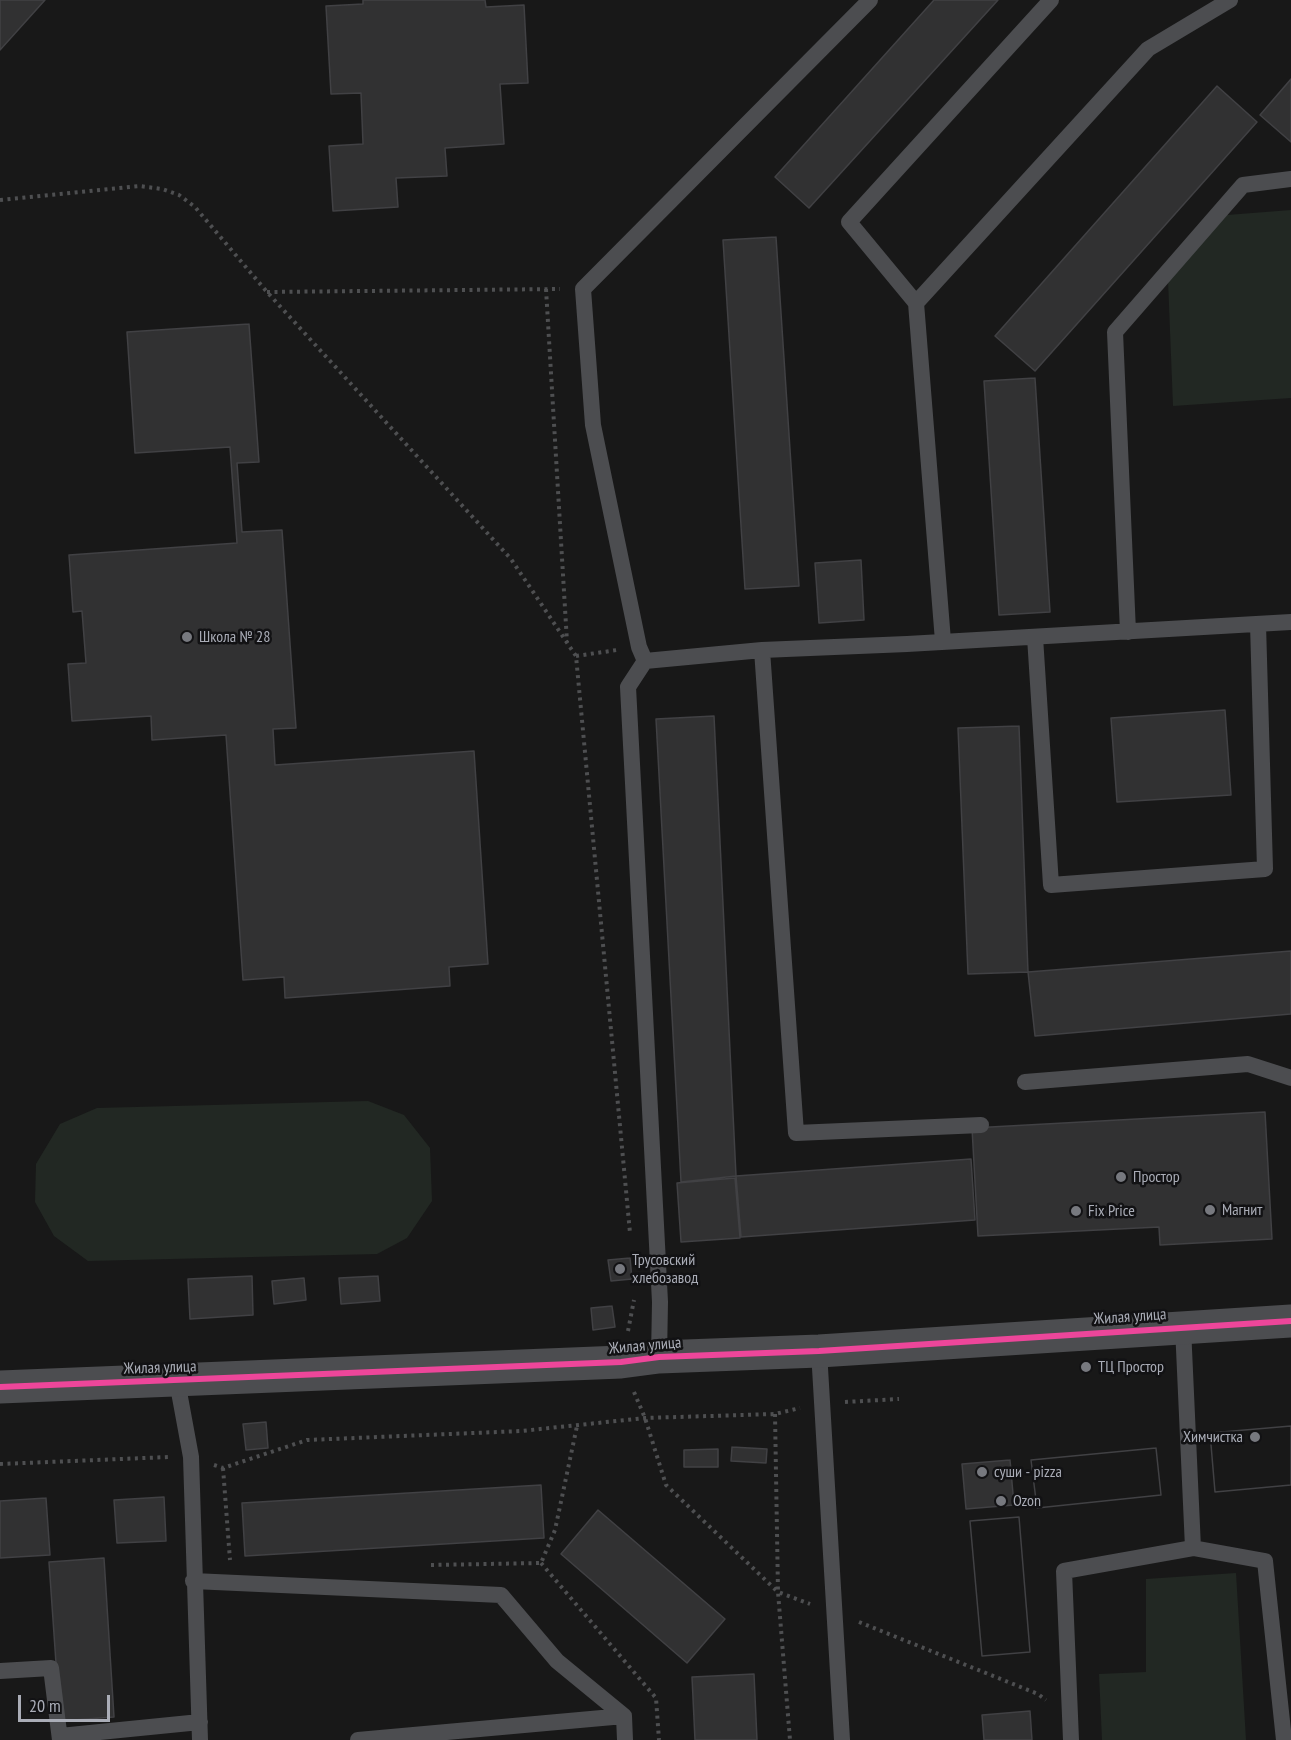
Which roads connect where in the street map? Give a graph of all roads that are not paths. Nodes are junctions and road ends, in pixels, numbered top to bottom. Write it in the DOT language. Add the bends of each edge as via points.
graph roads {
  1 [pos="870,0"];
  2 [pos="1051,0"];
  3 [pos="1230,0"];
  4 [pos="1291,179"];
  5 [pos="916,303"];
  6 [pos="1291,622"];
  7 [pos="1258,624"];
  8 [pos="1128,632"];
  9 [pos="1035,637"];
  10 [pos="943,641"];
  11 [pos="762,650"];
  12 [pos="645,661"];
  13 [pos="1291,1078"];
  14 [pos="1025,1083"];
  15 [pos="981,1125"];
  16 [pos="1291,1322"];
  17 [pos="1183,1328"];
  18 [pos="819,1351"];
  19 [pos="660,1357"];
  20 [pos="177,1381"];
  21 [pos="0,1387"];
  22 [pos="1193,1548"];
  23 [pos="193,1581"];
  24 [pos="0,1671"];
  25 [pos="624,1716"];
  26 [pos="200,1722"];
  27 [pos="60,1738"];
  28 [pos="200,1740"];
  29 [pos="358,1740"];
  30 [pos="625,1740"];
  31 [pos="842,1740"];
  32 [pos="1071,1740"];
  33 [pos="1284,1740"];
  1 -- 12 [label="lane" via="583,289 593,425"];
  2 -- 5 [label="lane" via="849,222"];
  3 -- 5 [label="lane" via="1148,49"];
  4 -- 8 [label="lane" via="1242,185 1115,332"];
  5 -- 10 [label="lane"];
  6 -- 7 [label="lane"];
  7 -- 8 [label="lane"];
  7 -- 9 [label="lane" via="1265,869 1051,885"];
  8 -- 9 [label="lane"];
  9 -- 10 [label="lane"];
  10 -- 11 [label="lane"];
  11 -- 12 [label="lane"];
  11 -- 15 [label="lane" via="796,1133"];
  12 -- 19 [label="lane" via="628,687"];
  13 -- 14 [label="lane" via="1248,1064"];
  16 -- 17 [label="street, Жилая улица"];
  17 -- 18 [label="street, Жилая улица"];
  17 -- 22 [label="lane"];
  18 -- 19 [label="street, Жилая улица"];
  18 -- 31 [label="lane"];
  19 -- 20 [label="street, Жилая улица" via="621,1362"];
  20 -- 21 [label="street, Жилая улица"];
  20 -- 23 [label="lane" via="191,1457"];
  22 -- 32 [label="lane" via="1064,1571"];
  22 -- 33 [label="lane" via="1265,1561"];
  23 -- 25 [label="lane" via="501,1595 557,1661"];
  23 -- 26 [label="lane"];
  24 -- 27 [label="lane" via="51,1668"];
  25 -- 29 [label="lane"];
  25 -- 30 [label="lane"];
  26 -- 27 [label="lane"];
  26 -- 28 [label="lane"];
}
